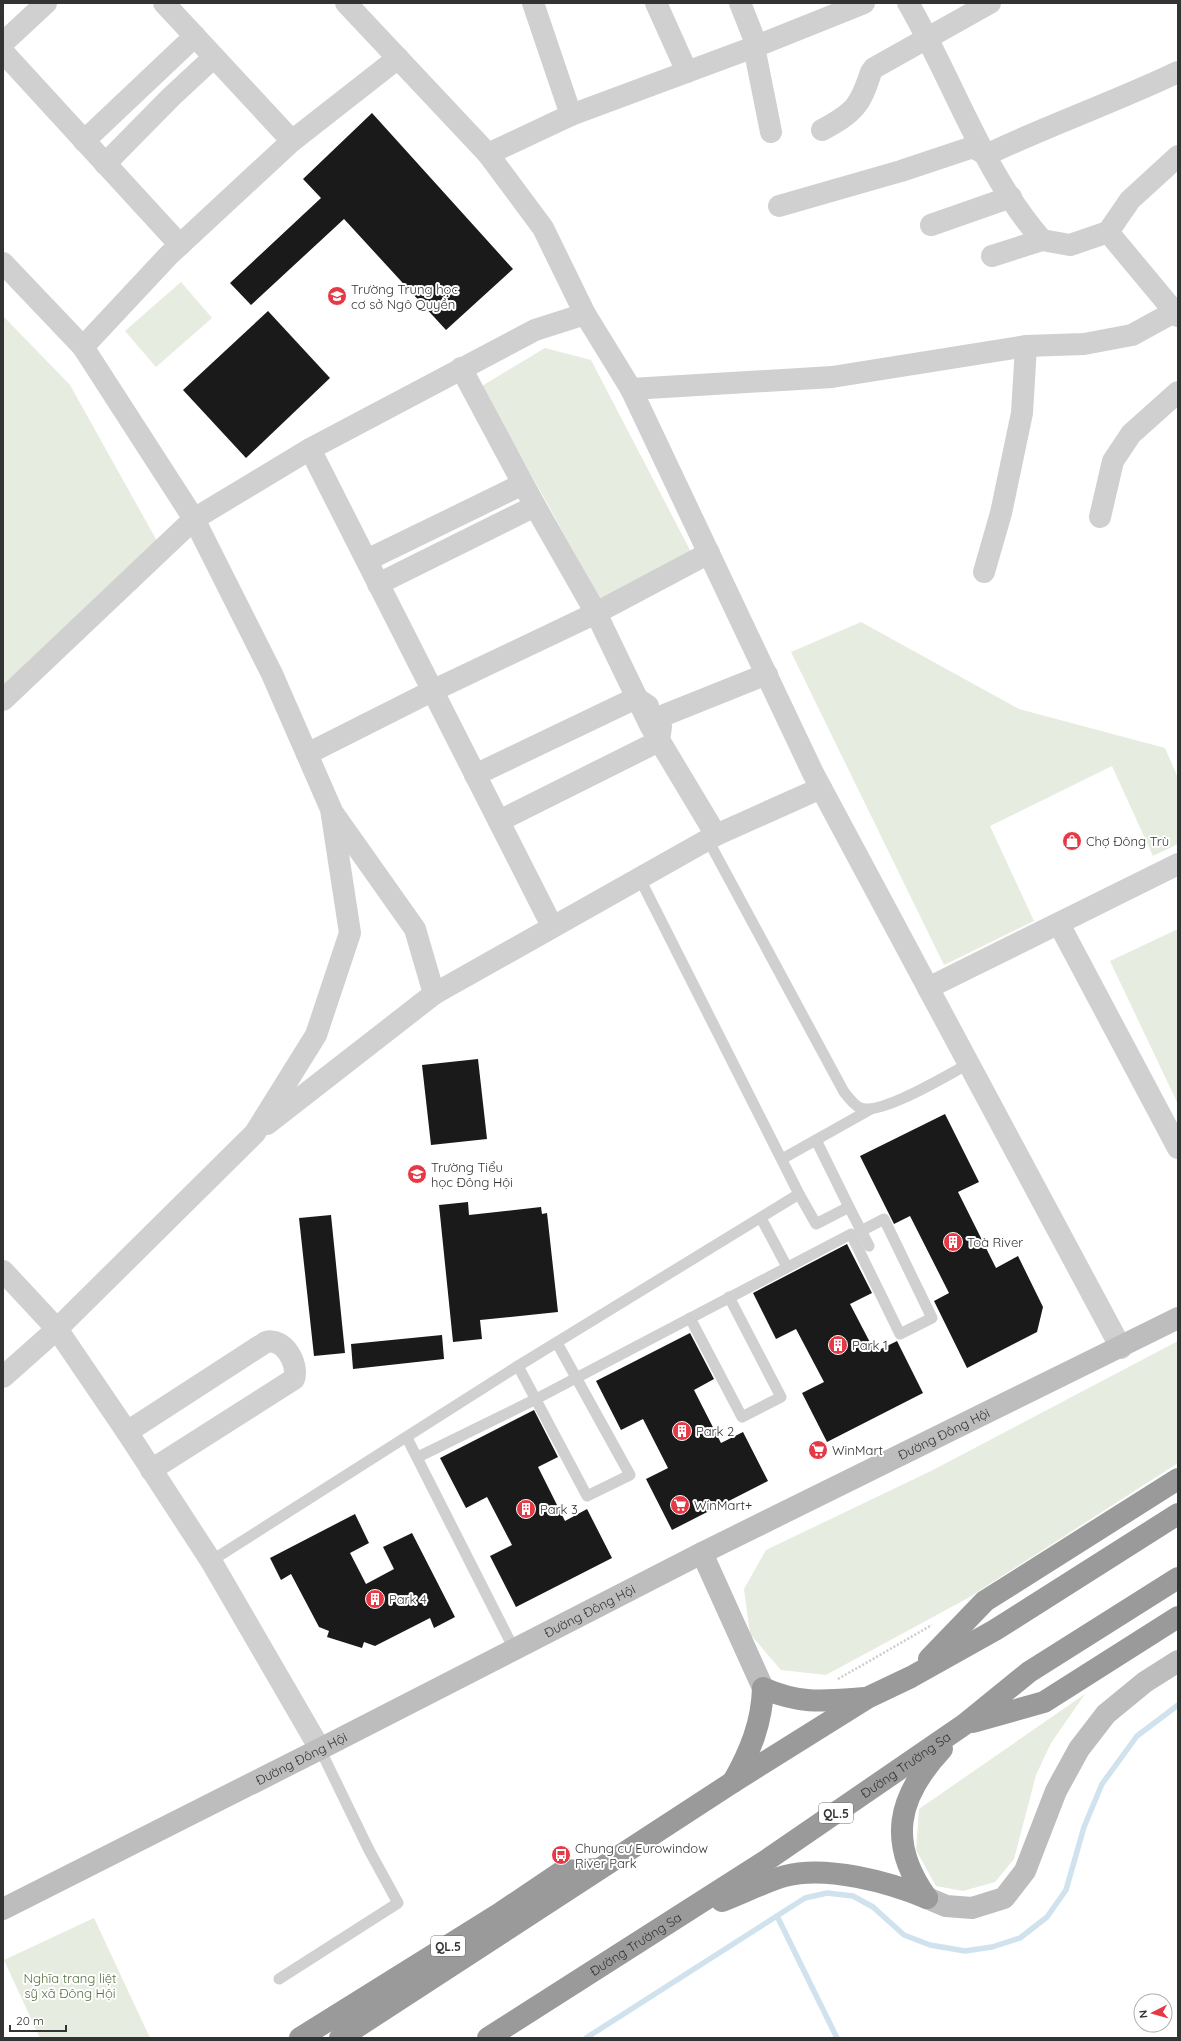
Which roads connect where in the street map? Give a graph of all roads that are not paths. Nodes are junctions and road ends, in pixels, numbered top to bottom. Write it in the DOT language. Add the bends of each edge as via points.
graph roads {
  1 [pos="46,3"];
  2 [pos="164,3"];
  3 [pos="533,3"];
  4 [pos="656,3"];
  5 [pos="740,3"];
  6 [pos="864,3"];
  7 [pos="908,3"];
  8 [pos="990,3"];
  9 [pos="347,4"];
  10 [pos="195,36"];
  11 [pos="929,38"];
  12 [pos="3,43"];
  13 [pos="755,46"];
  14 [pos="3,52"];
  15 [pos="214,57"];
  16 [pos="398,58"];
  17 [pos="687,72"];
  18 [pos="1178,72"];
  19 [pos="571,115"];
  20 [pos="822,130"];
  21 [pos="771,132"];
  22 [pos="84,141"];
  23 [pos="292,141"];
  24 [pos="488,154"];
  25 [pos="986,155"];
  26 [pos="1178,156"];
  27 [pos="105,164"];
  28 [pos="1011,197"];
  29 [pos="779,206"];
  30 [pos="931,225"];
  31 [pos="1108,232"];
  32 [pos="1042,240"];
  33 [pos="180,245"];
  34 [pos="992,256"];
  35 [pos="3,263"];
  36 [pos="585,314"];
  37 [pos="1176,314"];
  38 [pos="83,346"];
  39 [pos="1026,346"];
  40 [pos="461,368"];
  41 [pos="631,389"];
  42 [pos="1178,392"];
  43 [pos="310,449"];
  44 [pos="523,484"];
  45 [pos="535,506"];
  46 [pos="1100,517"];
  47 [pos="194,519"];
  48 [pos="709,553"];
  49 [pos="367,560"];
  50 [pos="984,572"];
  51 [pos="378,584"];
  52 [pos="596,613"];
  53 [pos="767,674"];
  54 [pos="432,691"];
  55 [pos="636,698"];
  56 [pos="3,700"];
  57 [pos="662,716"];
  58 [pos="659,741"];
  59 [pos="307,754"];
  60 [pos="475,775"];
  61 [pos="821,788"];
  62 [pos="331,809"];
  63 [pos="499,821"];
  64 [pos="712,837"];
  65 [pos="1178,864"];
  66 [pos="639,877"];
  67 [pos="1059,924"];
  68 [pos="552,926"];
  69 [pos="928,988"];
  70 [pos="434,994"];
  71 [pos="970,1063"];
  72 [pos="872,1109"];
  73 [pos="255,1133"];
  74 [pos="816,1140"];
  75 [pos="1178,1148"];
  76 [pos="782,1159"];
  77 [pos="799,1194"];
  78 [pos="849,1207"];
  79 [pos="761,1218"];
  80 [pos="861,1231"];
  81 [pos="869,1246"];
  82 [pos="786,1267"];
  83 [pos="3,1271"];
  84 [pos="729,1297"];
  85 [pos="690,1318"];
  86 [pos="1178,1318"];
  87 [pos="57,1329"];
  88 [pos="557,1343"];
  89 [pos="1121,1348"];
  90 [pos="518,1366"];
  91 [pos="3,1377"];
  92 [pos="577,1377"];
  93 [pos="536,1399"];
  94 [pos="127,1432"];
  95 [pos="407,1438"];
  96 [pos="418,1457"];
  97 [pos="152,1470"];
  98 [pos="1178,1479"];
  99 [pos="1178,1514"];
  100 [pos="702,1553"];
  101 [pos="211,1561"];
  102 [pos="1178,1578"];
  103 [pos="1178,1617"];
  104 [pos="514,1649"];
  105 [pos="1178,1661"];
  106 [pos="912,1677"];
  107 [pos="763,1688"];
  108 [pos="869,1698"];
  109 [pos="966,1724"];
  110 [pos="320,1749"];
  111 [pos="733,1782"];
  112 [pos="600,1869"];
  113 [pos="927,1898"];
  114 [pos="3,1909"];
  115 [pos="675,1919"];
  116 [pos="279,1979"];
  117 [pos="300,2038"];
  118 [pos="340,2038"];
  119 [pos="488,2038"];
  1 -- 12 [label="street"];
  2 -- 10 [label="street"];
  3 -- 19 [label="street"];
  4 -- 17 [label="street"];
  5 -- 13 [label="street"];
  6 -- 13 [label="street"];
  7 -- 11 [label="street"];
  8 -- 11 [label="street"];
  9 -- 16 [label="street"];
  10 -- 15 [label="street"];
  10 -- 22 [label="street"];
  11 -- 20 [label="street" via="873,70 862,98 854,109"];
  11 -- 25 [label="street"];
  13 -- 17 [label="street"];
  13 -- 21 [label="street"];
  14 -- 22 [label="street"];
  15 -- 23 [label="street"];
  15 -- 27 [label="street"];
  16 -- 23 [label="street"];
  16 -- 24 [label="street"];
  17 -- 19 [label="street"];
  18 -- 25 [label="street" via="1137,92"];
  19 -- 24 [label="street"];
  22 -- 27 [label="street"];
  23 -- 33 [label="street"];
  24 -- 36 [label="street" via="543,228"];
  25 -- 28 [label="street"];
  25 -- 29 [label="street" via="973,147 901,171"];
  26 -- 31 [label="street" via="1130,200"];
  27 -- 33 [label="street"];
  28 -- 30 [label="street"];
  28 -- 32 [label="street" via="1024,220"];
  31 -- 32 [label="street" via="1070,245"];
  31 -- 37 [label="street"];
  32 -- 34 [label="street"];
  33 -- 38 [label="street"];
  35 -- 38 [label="street"];
  36 -- 40 [label="street" via="535,330"];
  36 -- 41 [label="street"];
  37 -- 39 [label="street" via="1132,335 1084,344"];
  38 -- 47 [label="street"];
  39 -- 41 [label="street" via="832,377"];
  39 -- 50 [label="street" via="1022,413 1001,513"];
  40 -- 43 [label="street"];
  40 -- 44 [label="street"];
  41 -- 48 [label="street"];
  42 -- 46 [label="street" via="1130,434 1113,461"];
  43 -- 47 [label="street"];
  43 -- 49 [label="street"];
  44 -- 45 [label="street"];
  44 -- 49 [label="street"];
  45 -- 51 [label="street"];
  45 -- 52 [label="street"];
  47 -- 56 [label="street"];
  47 -- 59 [label="street" via="272,674"];
  48 -- 52 [label="street"];
  48 -- 53 [label="street"];
  49 -- 51 [label="street"];
  51 -- 54 [label="street"];
  52 -- 54 [label="street"];
  52 -- 55 [label="street"];
  53 -- 57 [label="street"];
  53 -- 61 [label="street"];
  54 -- 59 [label="street"];
  54 -- 60 [label="street"];
  55 -- 57 [label="street"];
  55 -- 58 [label="street"];
  55 -- 60 [label="street"];
  57 -- 58 [label="street"];
  58 -- 63 [label="street"];
  58 -- 64 [label="street"];
  59 -- 62 [label="street"];
  60 -- 63 [label="street"];
  61 -- 64 [label="street"];
  61 -- 69 [label="street"];
  62 -- 70 [label="street" via="415,929"];
  62 -- 73 [label="street" via="350,933 316,1035"];
  63 -- 68 [label="street"];
  64 -- 66 [label="street"];
  64 -- 72 [label="lane" via="844,1092 859,1107"];
  65 -- 67 [label="street"];
  66 -- 68 [label="street"];
  66 -- 76 [label="lane"];
  67 -- 69 [label="street"];
  67 -- 75 [label="street"];
  68 -- 70 [label="street"];
  69 -- 71 [label="street"];
  70 -- 73 [label="street"];
  71 -- 72 [label="lane" via="907,1096"];
  71 -- 89 [label="street"];
  72 -- 74 [label="lane"];
  73 -- 87 [label="street"];
  74 -- 76 [label="lane"];
  74 -- 78 [label="lane"];
  76 -- 77 [label="lane"];
  77 -- 78 [label="lane" via="816,1224"];
  77 -- 79 [label="lane"];
  78 -- 80 [label="lane"];
  79 -- 82 [label="lane"];
  79 -- 88 [label="lane"];
  80 -- 81 [label="lane"];
  80 -- 82 [label="lane" via="884,1220 932,1318 900,1334 851,1234"];
  82 -- 84 [label="lane"];
  83 -- 87 [label="street"];
  84 -- 85 [label="lane"];
  84 -- 85 [label="lane" via="781,1397 742,1417"];
  85 -- 92 [label="lane"];
  86 -- 89 [label="street, Đường Đông Hội"];
  87 -- 91 [label="street"];
  87 -- 94 [label="street"];
  88 -- 90 [label="lane"];
  88 -- 92 [label="lane"];
  89 -- 100 [label="street, Đường Đông Hội"];
  90 -- 93 [label="lane"];
  90 -- 95 [label="lane"];
  92 -- 93 [label="lane"];
  92 -- 93 [label="lane" via="630,1475 587,1496"];
  93 -- 96 [label="lane"];
  94 -- 97 [label="street"];
  94 -- 97 [label="street" via="266,1342 274,1340 280,1343 295,1365 294,1380"];
  95 -- 96 [label="lane"];
  95 -- 101 [label="lane"];
  96 -- 104 [label="lane"];
  97 -- 101 [label="street"];
  98 -- 106 [label="highway" via="985,1601"];
  99 -- 106 [label="highway, QL.5" via="995,1630"];
  100 -- 104 [label="street, Đường Đông Hội"];
  100 -- 107 [label="street"];
  101 -- 110 [label="street"];
  102 -- 109 [label="highway, Đường Trường Sa / QL.5" via="1029,1672"];
  103 -- 109 [label="highway" via="1044,1702"];
  104 -- 110 [label="street, Đường Đông Hội"];
  105 -- 113 [label="street" via="1144,1682 1106,1714 1079,1749 1056,1791 1025,1871 1004,1898 972,1908 946,1906"];
  106 -- 108 [label="highway, QL.5"];
  107 -- 108 [label="highway" via="780,1696 802,1701"];
  107 -- 111 [label="highway" via="758,1728"];
  108 -- 111 [label="highway, QL.5"];
  109 -- 113 [label="highway" via="919,1776 911,1790 905,1810 902,1833 906,1858 914,1879"];
  109 -- 115 [label="highway, Đường Trường Sa / QL.5" via="767,1860"];
  110 -- 114 [label="street, Đường Đông Hội"];
  110 -- 116 [label="lane" via="398,1903"];
  111 -- 112 [label="highway, QL.5"];
  112 -- 117 [label="highway, QL.5" via="563,1871"];
  112 -- 118 [label="highway, QL.5"];
  113 -- 115 [label="highway" via="901,1887 872,1880 816,1873 786,1876"];
  115 -- 119 [label="highway, Đường Trường Sa / QL.5"];
}
